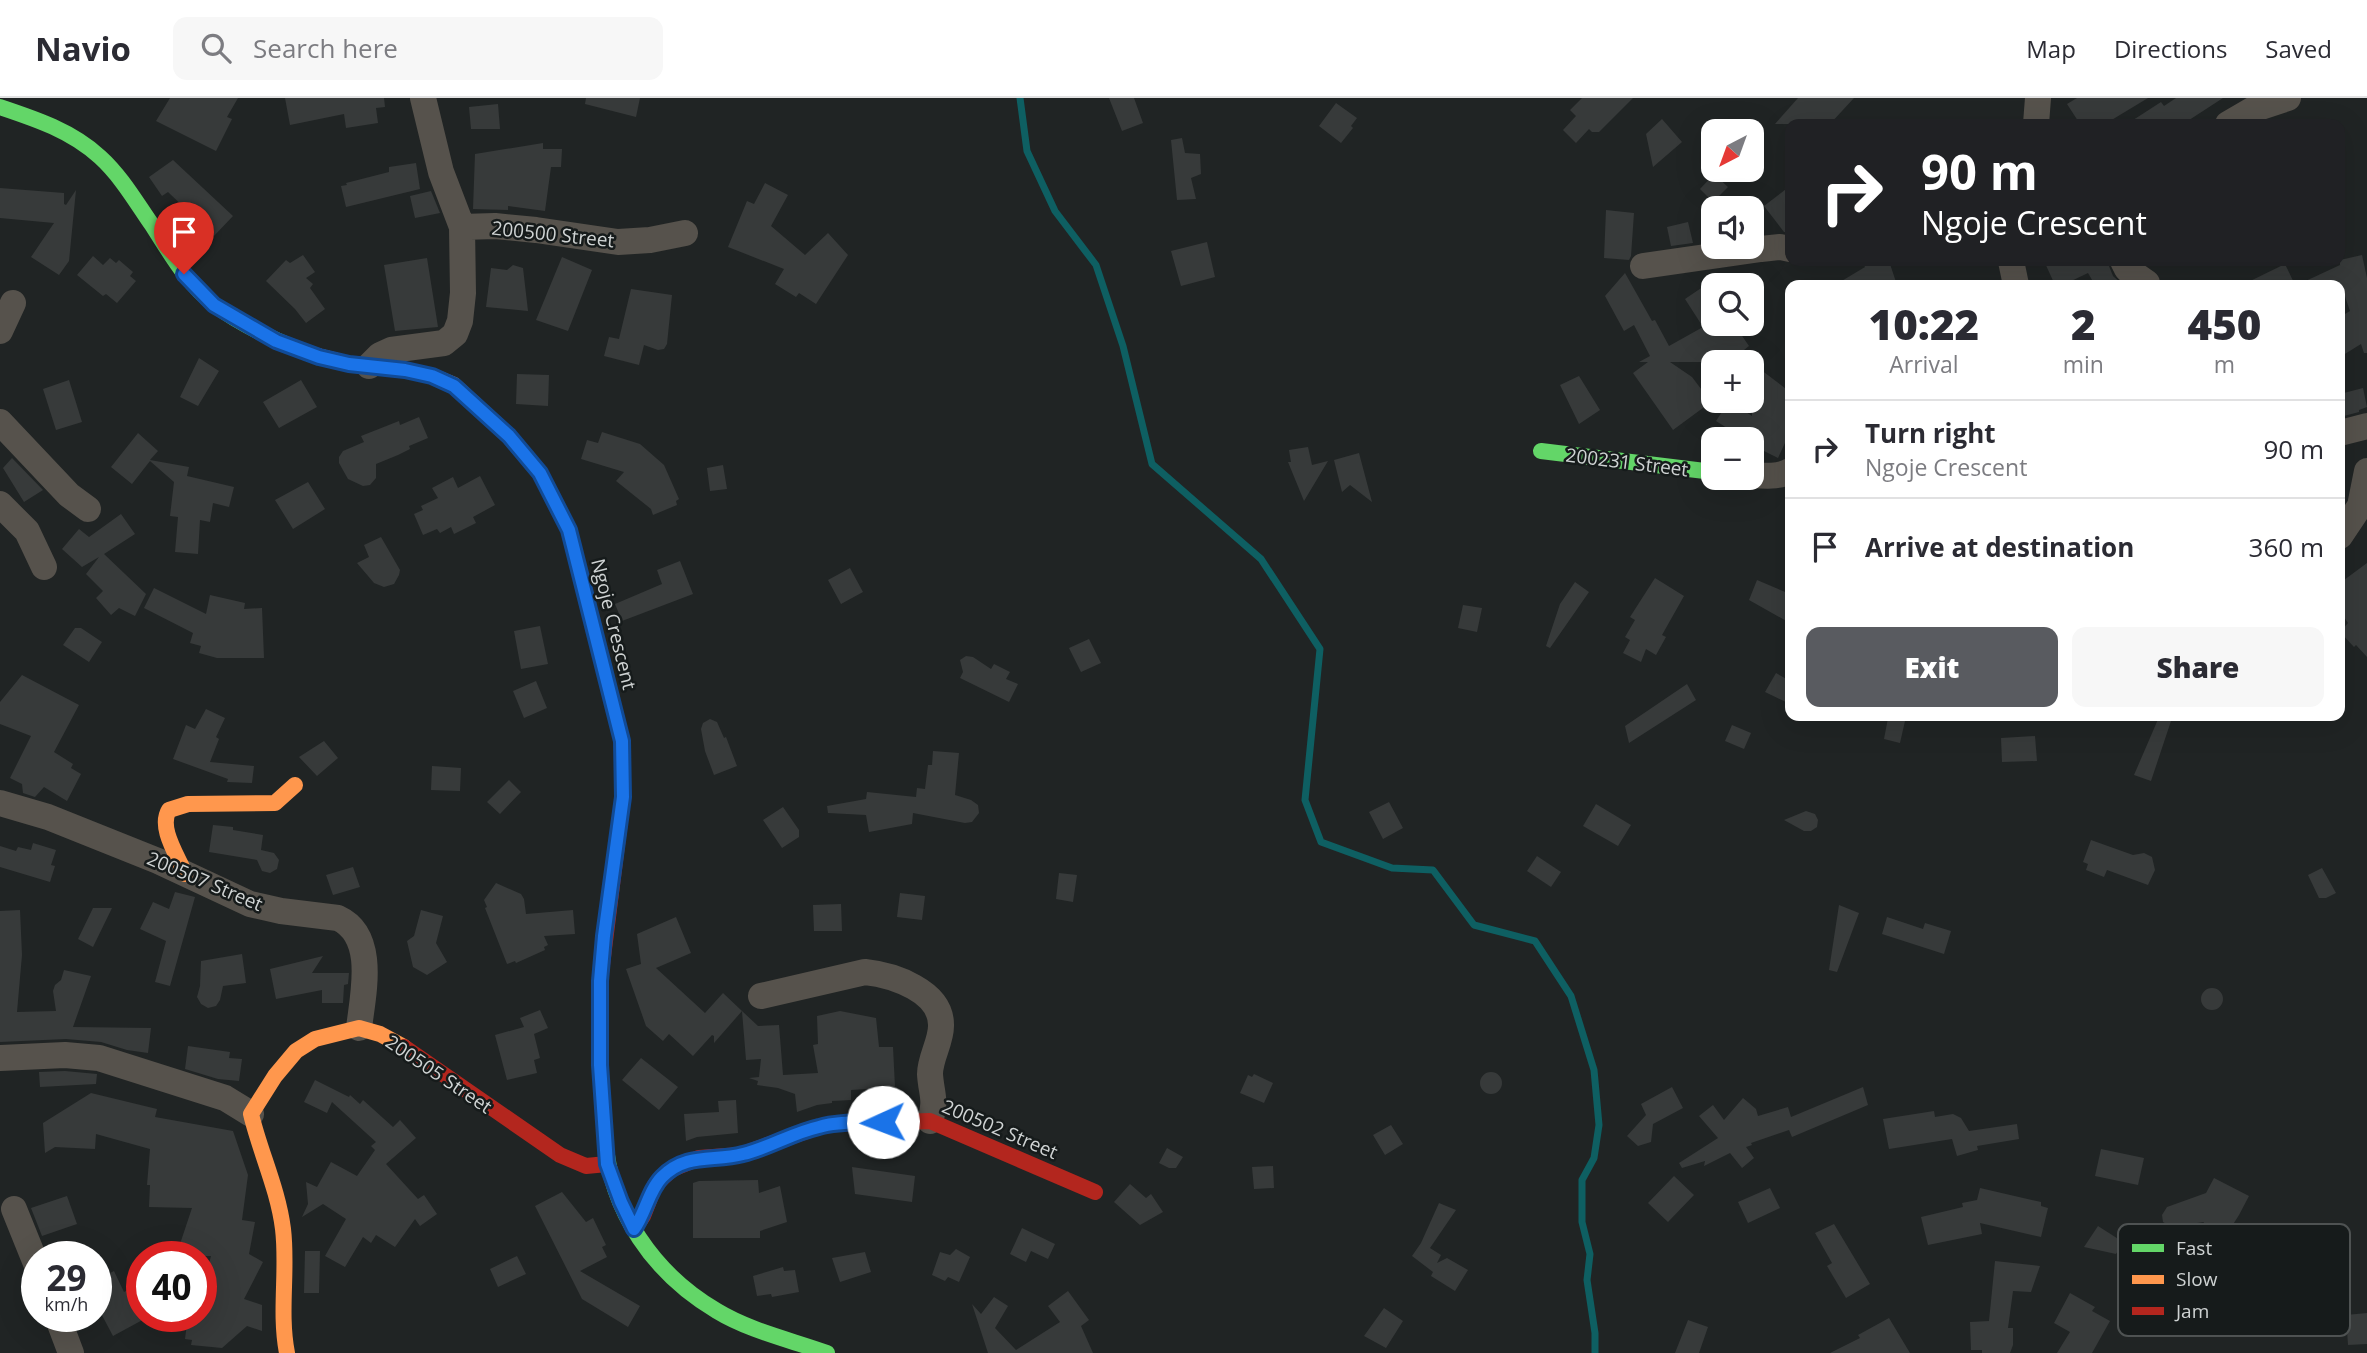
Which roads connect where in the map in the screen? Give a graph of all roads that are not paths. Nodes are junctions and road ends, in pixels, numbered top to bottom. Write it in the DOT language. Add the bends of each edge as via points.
graph roads {
  1 [pos="423,98"];
  2 [pos="2038,98"];
  3 [pos="2287,98"];
  4 [pos="0,107"];
  5 [pos="2036,119"];
  6 [pos="2237,119"];
  7 [pos="462,227"];
  8 [pos="685,233"];
  9 [pos="1785,248"];
  10 [pos="1643,266"];
  11 [pos="2126,266"];
  12 [pos="2143,280"];
  13 [pos="13,303"];
  14 [pos="0,331"];
  15 [pos="369,366"];
  16 [pos="0,422"];
  17 [pos="2367,426"];
  18 [pos="2345,432"];
  19 [pos="1541,451"];
  20 [pos="1701,471"];
  21 [pos="2367,471"];
  22 [pos="1785,474"];
  23 [pos="1764,477"];
  24 [pos="0,504"];
  25 [pos="88,509"];
  26 [pos="2345,528"];
  27 [pos="44,567"];
  28 [pos="295,785"];
  29 [pos="0,803"];
  30 [pos="186,874"];
  31 [pos="761,996"];
  32 [pos="359,1028"];
  33 [pos="0,1058"];
  34 [pos="251,1114"];
  35 [pos="930,1121"];
  36 [pos="607,1164"];
  37 [pos="1096,1192"];
  38 [pos="14,1209"];
  39 [pos="634,1229"];
  40 [pos="27,1241"];
  41 [pos="63,1332"];
  42 [pos="71,1353"];
  43 [pos="287,1353"];
  44 [pos="827,1353"];
  1 -- 7 [label="street" via="441,172"];
  2 -- 5 [label="street"];
  3 -- 6 [label="street"];
  4 -- 15 [label="street, Ngoje Crescent" via="47,123 102,158 184,274 214,305 276,341 319,357"];
  7 -- 8 [label="street, 200500 Street" via="495,226 618,242"];
  7 -- 15 [label="street" via="463,293 455,334 444,343 391,350"];
  9 -- 10 [label="street"];
  11 -- 12 [label="street"];
  13 -- 14 [label="street"];
  15 -- 36 [label="street, Ngoje Crescent" via="432,376 454,386 509,436 540,473 569,530 622,741 623,797 600,981"];
  16 -- 25 [label="street"];
  17 -- 18 [label="street"];
  19 -- 20 [label="street, 200231 Street"];
  21 -- 26 [label="street" via="2360,506"];
  22 -- 23 [label="street"];
  24 -- 27 [label="street" via="27,531"];
  28 -- 30 [label="street" via="275,803 192,804 169,810 165,826"];
  29 -- 30 [label="street, 200507 Street" via="48,817"];
  30 -- 32 [label="street, 200507 Street" via="250,904 338,918 351,926 362,945 364,966"];
  31 -- 35 [label="street" via="865,972 918,989 940,1012 942,1028 930,1073 934,1109"];
  32 -- 34 [label="street" via="315,1039 296,1051"];
  32 -- 36 [label="street, 200505 Street" via="404,1047 560,1155 586,1166"];
  33 -- 34 [label="street" via="99,1058 225,1098"];
  34 -- 43 [label="street" via="284,1230"];
  35 -- 37 [label="street, 200502 Street"];
  35 -- 39 [label="street, 200502 Street" via="834,1124 740,1155 685,1163 655,1185"];
  36 -- 39 [label="street, Ngoje Crescent"];
  38 -- 40 [label="street"];
  39 -- 44 [label="street, Ngoje Crescent" via="659,1264 702,1302 749,1326"];
  41 -- 42 [label="street"];
}
